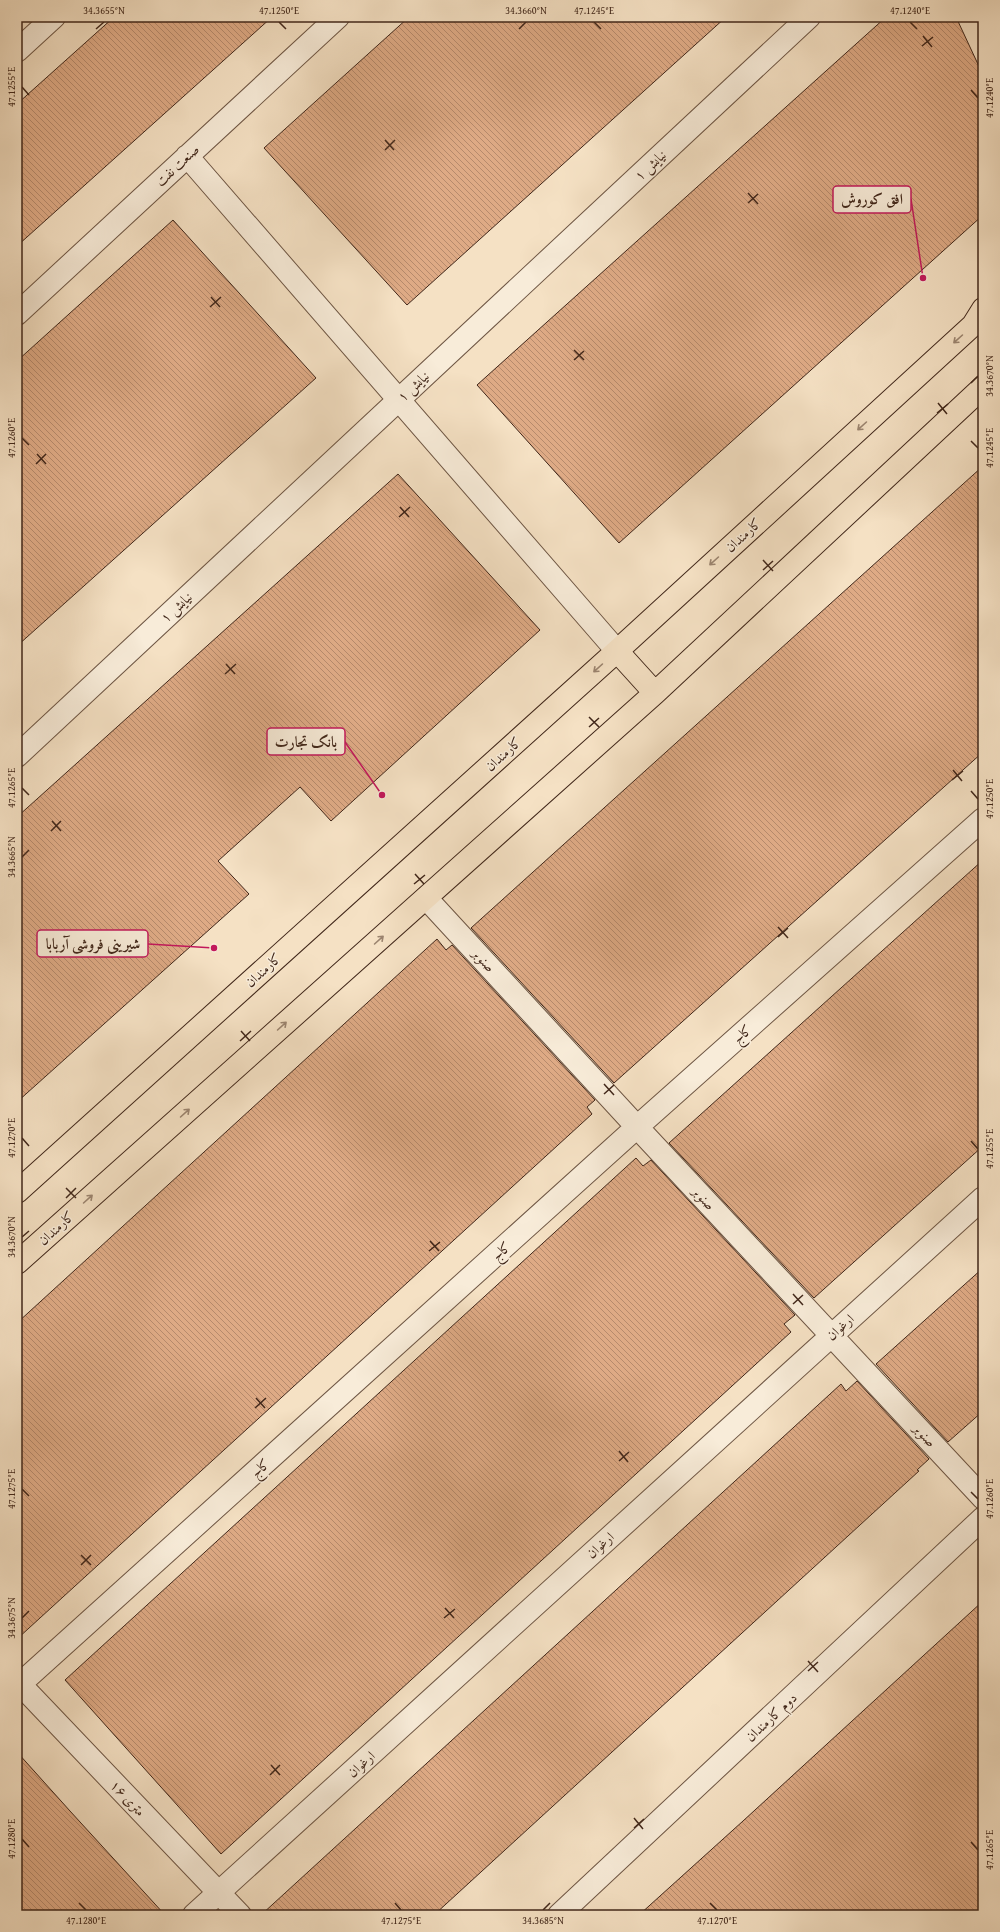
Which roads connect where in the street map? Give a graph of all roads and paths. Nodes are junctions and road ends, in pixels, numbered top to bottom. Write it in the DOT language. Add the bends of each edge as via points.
graph roads {
  1 [pos="54,17"];
  2 [pos="338,17"];
  3 [pos="809,17"];
  4 [pos="17,51"];
  5 [pos="188,156"];
  6 [pos="983,309"];
  7 [pos="17,314"];
  8 [pos="983,387"];
  9 [pos="399,399"];
  10 [pos="617,651"];
  11 [pos="655,693"];
  12 [pos="17,756"];
  13 [pos="983,819"];
  14 [pos="426,898"];
  15 [pos="638,1127"];
  16 [pos="17,1192"];
  17 [pos="983,1198"];
  18 [pos="17,1263"];
  19 [pos="831,1334"];
  20 [pos="983,1498"];
  21 [pos="983,1518"];
  22 [pos="18,1683"];
  23 [pos="219,1894"];
  24 [pos="194,1915"];
  25 [pos="240,1915"];
  26 [pos="559,1915"];
  1 -- 4 [label="street"];
  2 -- 5 [label="street, صنعت نفت"];
  3 -- 9 [label="street, نیایش ۱"];
  5 -- 7 [label="street, صنعت نفت"];
  5 -- 9 [label="street"];
  6 -- 10 [label="main road, کارمندان, one-way" via="973,325"];
  8 -- 11 [label="main road, کارمندان"];
  9 -- 10 [label="street"];
  9 -- 12 [label="street, نیایش ۱"];
  10 -- 11 [label="main road"];
  10 -- 16 [label="main road, کارمندان, one-way"];
  11 -- 14 [label="main road, کارمندان"];
  13 -- 15 [label="street, کاج"];
  14 -- 15 [label="street, صنوبر"];
  18 -- 14 [label="main road, کارمندان, one-way"];
  15 -- 19 [label="street, صنوبر"];
  15 -- 22 [label="street, کاج"];
  17 -- 19 [label="street, ارغوان"];
  19 -- 20 [label="street, صنوبر"];
  19 -- 23 [label="street, ارغوان"];
  21 -- 26 [label="street, دوم کارمندان"];
  22 -- 23 [label="street, ۱۶ متری"];
  23 -- 24 [label="street, ارغوان"];
  23 -- 25 [label="street, ۱۶ متری"];
}
